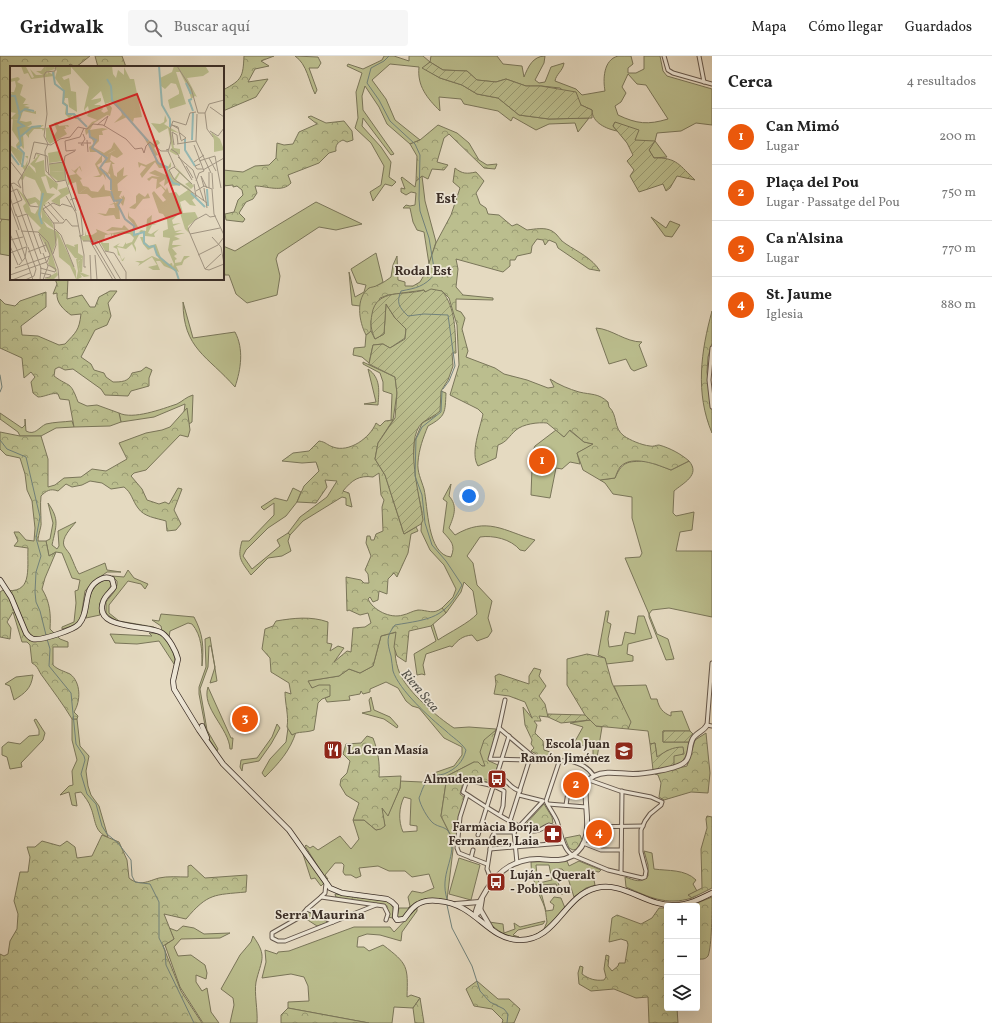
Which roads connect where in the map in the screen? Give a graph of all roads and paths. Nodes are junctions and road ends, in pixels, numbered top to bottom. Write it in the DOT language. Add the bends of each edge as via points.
graph roads {
  1 [pos="664,56"];
  2 [pos="699,56"];
  3 [pos="704,82"];
  4 [pos="712,84"];
  5 [pos="712,348"];
  6 [pos="711,393"];
  7 [pos="712,407"];
  8 [pos="0,580"];
  9 [pos="712,663"];
  10 [pos="505,700"];
  11 [pos="202,726"];
  12 [pos="710,726"];
  13 [pos="499,728"];
  14 [pos="509,736"];
  15 [pos="208,742"];
  16 [pos="502,760"];
  17 [pos="529,761"];
  18 [pos="538,761"];
  19 [pos="558,762"];
  20 [pos="497,776"];
  21 [pos="594,776"];
  22 [pos="589,780"];
  23 [pos="494,786"];
  24 [pos="569,786"];
  25 [pos="622,791"];
  26 [pos="520,793"];
  27 [pos="467,795"];
  28 [pos="546,802"];
  29 [pos="566,805"];
  30 [pos="487,807"];
  31 [pos="586,807"];
  32 [pos="500,815"];
  33 [pos="510,821"];
  34 [pos="519,826"];
  35 [pos="622,826"];
  36 [pos="643,826"];
  37 [pos="588,827"];
  38 [pos="559,829"];
  39 [pos="514,832"];
  40 [pos="478,835"];
  41 [pos="563,843"];
  42 [pos="583,843"];
  43 [pos="515,847"];
  44 [pos="490,848"];
  45 [pos="473,850"];
  46 [pos="621,850"];
  47 [pos="572,855"];
  48 [pos="471,858"];
  49 [pos="517,863"];
  50 [pos="487,864"];
  51 [pos="621,873"];
  52 [pos="494,879"];
  53 [pos="326,882"];
  54 [pos="330,888"];
  55 [pos="325,892"];
  56 [pos="337,892"];
  57 [pos="712,892"];
  58 [pos="321,897"];
  59 [pos="333,897"];
  60 [pos="483,897"];
  61 [pos="479,902"];
  62 [pos="456,904"];
  63 [pos="376,905"];
  64 [pos="307,909"];
  65 [pos="480,909"];
  66 [pos="475,916"];
  67 [pos="386,920"];
  68 [pos="333,922"];
  69 [pos="494,932"];
  1 -- 3 [label="street" via="668,70"];
  2 -- 3 [label="street"];
  3 -- 4 [label="street"];
  5 -- 6 [label="street" via="709,363"];
  6 -- 7 [label="street"];
  8 -- 15 [label="main road" via="11,597 26,633 30,638 37,640 77,626 83,617 87,594 93,585 104,577 112,579 115,583 103,602 104,614 115,623 157,631 164,635 178,659 173,681 174,689"];
  9 -- 12 [label="street"];
  10 -- 13 [label="street"];
  11 -- 15 [label="main road"];
  12 -- 21 [label="street" via="694,738 688,758 682,765 641,774 613,772"];
  13 -- 14 [label="street"];
  13 -- 16 [label="street" via="490,759"];
  14 -- 16 [label="street"];
  14 -- 18 [label="street"];
  15 -- 53 [label="main road" via="227,768 289,830"];
  16 -- 17 [label="street"];
  16 -- 20 [label="street"];
  17 -- 18 [label="street"];
  17 -- 26 [label="street"];
  18 -- 19 [label="street"];
  19 -- 21 [label="street" via="571,761 580,764 589,769"];
  19 -- 28 [label="street"];
  20 -- 23 [label="street"];
  20 -- 26 [label="street" via="505,778 512,788"];
  21 -- 22 [label="street"];
  22 -- 25 [label="street"];
  22 -- 31 [label="street" via="586,787"];
  23 -- 27 [label="street" via="467,780 463,792"];
  23 -- 30 [label="street"];
  23 -- 32 [label="street" via="504,791"];
  24 -- 29 [label="street"];
  25 -- 35 [label="street"];
  25 -- 36 [label="street" via="662,802"];
  26 -- 28 [label="street"];
  26 -- 33 [label="street"];
  27 -- 30 [label="street"];
  27 -- 48 [label="street" via="460,817 457,848 459,853"];
  28 -- 29 [label="street"];
  28 -- 34 [label="street"];
  28 -- 38 [label="street"];
  29 -- 31 [label="street"];
  30 -- 32 [label="street"];
  30 -- 40 [label="street"];
  31 -- 37 [label="street"];
  32 -- 33 [label="street"];
  33 -- 34 [label="street"];
  34 -- 38 [label="street" via="534,831 549,825"];
  34 -- 39 [label="street"];
  35 -- 36 [label="street"];
  35 -- 37 [label="street"];
  35 -- 46 [label="street"];
  36 -- 51 [label="street" via="641,852 645,876 642,878"];
  37 -- 42 [label="street"];
  38 -- 41 [label="street"];
  39 -- 43 [label="street"];
  39 -- 44 [label="street" via="495,832"];
  41 -- 43 [label="street"];
  41 -- 47 [label="street"];
  42 -- 46 [label="street" via="601,850"];
  42 -- 47 [label="street"];
  43 -- 44 [label="street"];
  43 -- 49 [label="street"];
  44 -- 50 [label="street"];
  45 -- 48 [label="street"];
  46 -- 51 [label="street"];
  47 -- 49 [label="street" via="563,860 539,859"];
  47 -- 51 [label="street"];
  48 -- 50 [label="street"];
  49 -- 52 [label="street" via="503,870"];
  50 -- 52 [label="street" via="489,874"];
  52 -- 60 [label="street"];
  53 -- 54 [label="main road"];
  53 -- 55 [label="street"];
  54 -- 55 [label="street"];
  54 -- 56 [label="main road"];
  55 -- 58 [label="street"];
  55 -- 59 [label="street"];
  56 -- 59 [label="street"];
  56 -- 62 [label="main road" via="391,901 395,905 395,917 399,920 404,919 423,901"];
  57 -- 69 [label="main road" via="691,902 671,905 655,903 619,888 599,887 579,896 552,928 536,937 513,939"];
  58 -- 59 [label="street"];
  58 -- 64 [label="street"];
  59 -- 63 [label="street"];
  60 -- 61 [label="street"];
  60 -- 65 [label="street"];
  61 -- 62 [label="street"];
  61 -- 66 [label="street"];
  62 -- 66 [label="main road"];
  63 -- 67 [label="street" via="384,906 387,910"];
  63 -- 68 [label="street"];
  64 -- 68 [label="street"];
  64 -- 68 [label="street" via="294,921 272,933 272,938 284,941"];
  65 -- 66 [label="street"];
  65 -- 69 [label="street"];
  66 -- 69 [label="main road"];
}
